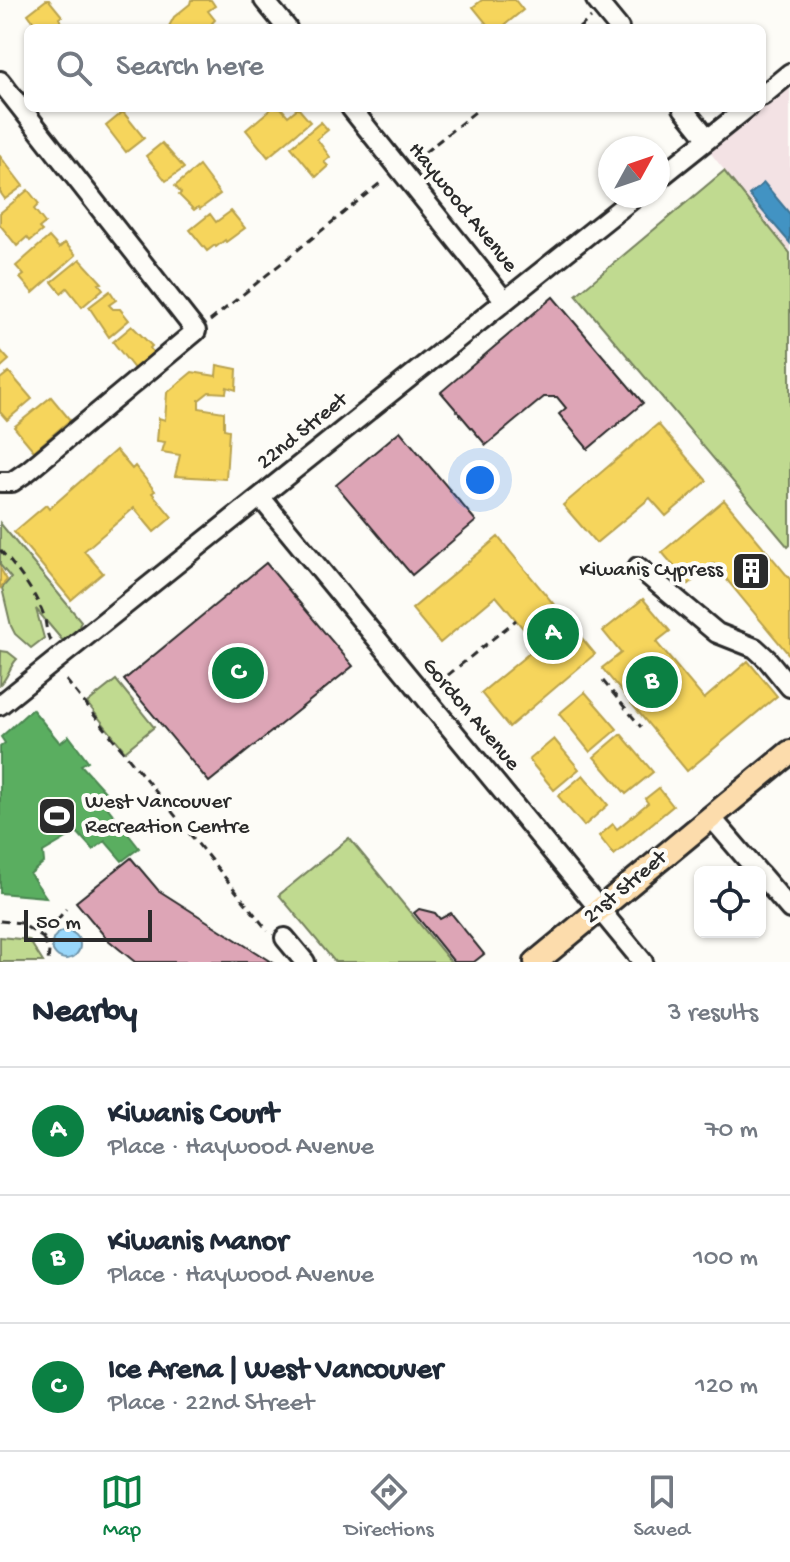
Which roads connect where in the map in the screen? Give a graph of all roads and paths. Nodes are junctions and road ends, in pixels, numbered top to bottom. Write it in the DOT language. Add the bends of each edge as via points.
graph roads {
  1 [pos="264,0"];
  2 [pos="604,3"];
  3 [pos="284,24"];
  4 [pos="617,24"];
  5 [pos="790,73"];
  6 [pos="0,81"];
  7 [pos="766,93"];
  8 [pos="24,112"];
  9 [pos="24,112"];
  10 [pos="354,112"];
  11 [pos="475,112"];
  12 [pos="686,112"];
  13 [pos="742,112"];
  14 [pos="708,139"];
  15 [pos="670,169"];
  16 [pos="401,171"];
  17 [pos="621,208"];
  18 [pos="505,301"];
  19 [pos="196,331"];
  20 [pos="0,482"];
  21 [pos="261,498"];
  22 [pos="0,550"];
  23 [pos="638,567"];
  24 [pos="516,620"];
  25 [pos="55,648"];
  26 [pos="66,680"];
  27 [pos="603,681"];
  28 [pos="437,684"];
  29 [pos="790,687"];
  30 [pos="0,705"];
  31 [pos="641,727"];
  32 [pos="790,752"];
  33 [pos="710,816"];
  34 [pos="753,866"];
  35 [pos="766,881"];
  36 [pos="66,909"];
  37 [pos="600,909"];
  38 [pos="790,909"];
  39 [pos="0,921"];
  40 [pos="43,938"];
  41 [pos="279,938"];
  42 [pos="50,961"];
  43 [pos="305,962"];
  44 [pos="536,962"];
  45 [pos="643,962"];
  1 -- 3 [label="street"];
  2 -- 4 [label="street"];
  5 -- 7 [label="street"];
  6 -- 8 [label="street"];
  9 -- 19 [label="street"];
  10 -- 16 [label="street, Haywood Avenue"];
  11 -- 16 [label="path"];
  12 -- 14 [label="street"];
  13 -- 14 [label="street"];
  14 -- 15 [label="street"];
  16 -- 18 [label="street, Haywood Avenue"];
  16 -- 19 [label="path"];
  17 -- 18 [label="street, 22nd Street"];
  18 -- 21 [label="street, 22nd Street"];
  19 -- 20 [label="street" via="28,471 12,482"];
  21 -- 30 [label="street, 22nd Street"];
  21 -- 37 [label="street, Gordon Avenue"];
  22 -- 25 [label="path" via="36,599"];
  23 -- 29 [label="street" via="717,633 755,648"];
  24 -- 28 [label="path"];
  26 -- 41 [label="path"];
  27 -- 31 [label="path"];
  32 -- 33 [label="main road, 21st Street"];
  33 -- 34 [label="street"];
  33 -- 37 [label="main road, 21st Street"];
  35 -- 38 [label="street"];
  36 -- 40 [label="path"];
  37 -- 44 [label="main road, 21st Street"];
  37 -- 45 [label="street, Gordon Avenue"];
  39 -- 40 [label="path" via="21,923"];
  40 -- 42 [label="path"];
  41 -- 43 [label="street"];
}
